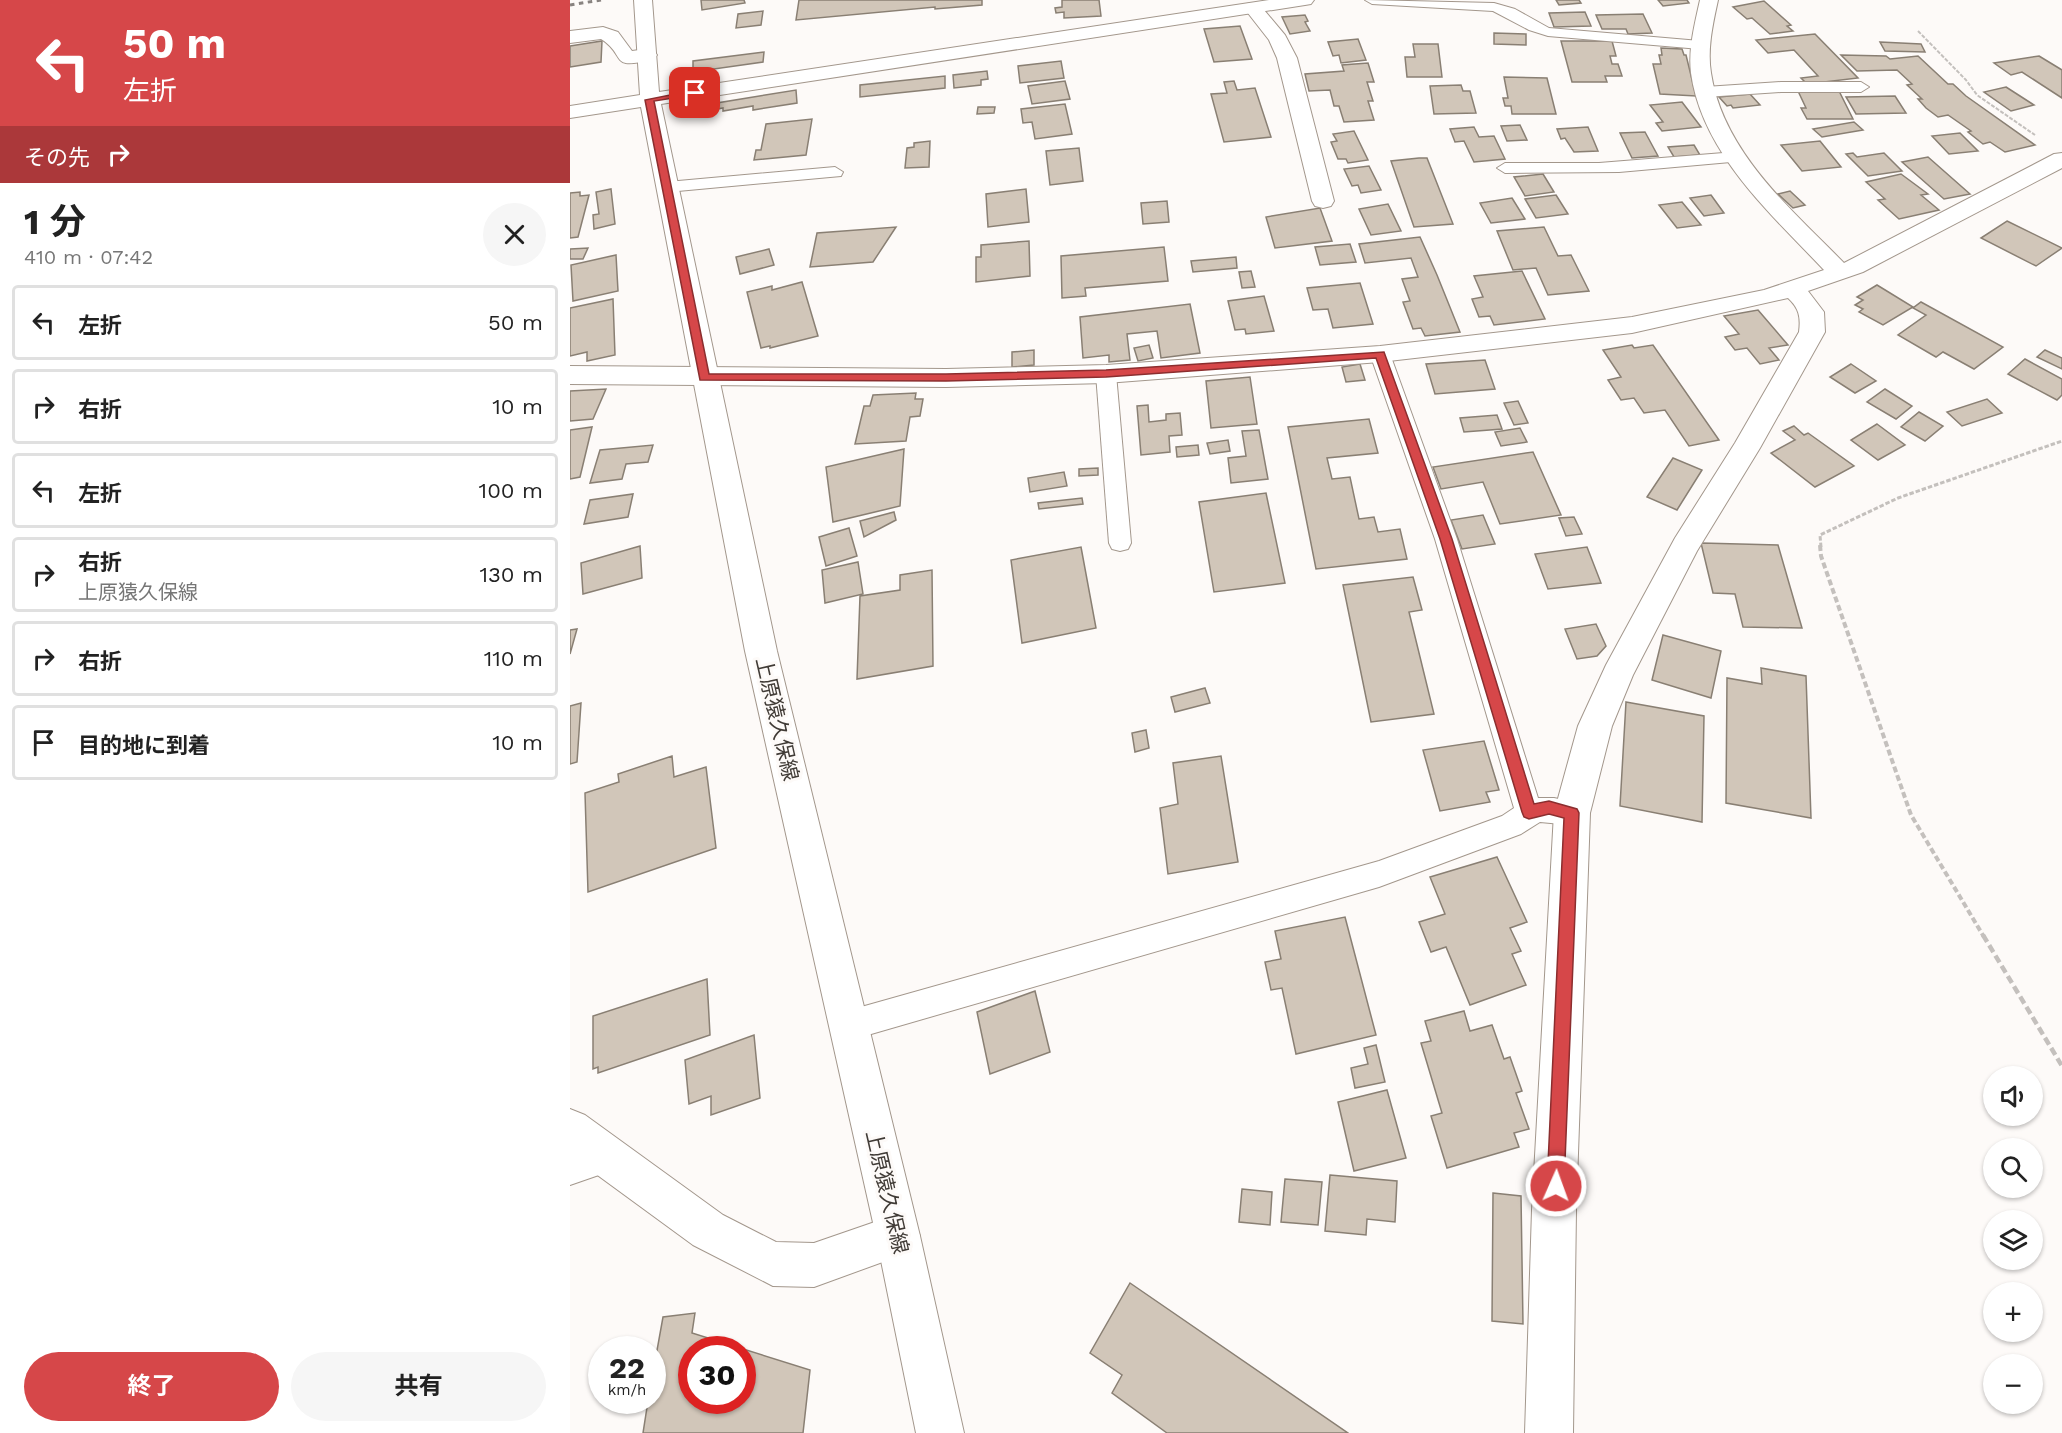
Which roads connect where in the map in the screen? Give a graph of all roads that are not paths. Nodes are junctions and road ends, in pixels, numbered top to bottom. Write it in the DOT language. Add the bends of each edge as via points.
graph roads {
  1 [pos="1305,0"];
  2 [pos="1372,0"];
  3 [pos="1709,0"];
  4 [pos="643,5"];
  5 [pos="1253,8"];
  6 [pos="570,37"];
  7 [pos="1700,45"];
  8 [pos="646,55"];
  9 [pos="1861,87"];
  10 [pos="1705,92"];
  11 [pos="650,100"];
  12 [pos="570,112"];
  13 [pos="1736,157"];
  14 [pos="2062,159"];
  15 [pos="1505,168"];
  16 [pos="834,172"];
  17 [pos="667,187"];
  18 [pos="1323,201"];
  19 [pos="1839,272"];
  20 [pos="1792,289"];
  21 [pos="1380,354"];
  22 [pos="1106,374"];
  23 [pos="570,375"];
  24 [pos="704,377"];
  25 [pos="1120,543"];
  26 [pos="1529,812"];
  27 [pos="1572,813"];
  28 [pos="847,1026"];
  29 [pos="570,1130"];
  30 [pos="589,1163"];
  31 [pos="898,1236"];
  32 [pos="940,1433"];
  33 [pos="1549,1433"];
  1 -- 5 [label="street"];
  2 -- 7 [label="lane" via="1494,7 1548,32"];
  3 -- 7 [label="street"];
  4 -- 8 [label="street, 上原猿久保線"];
  5 -- 11 [label="street"];
  5 -- 18 [label="street" via="1278,39 1287,58"];
  6 -- 8 [label="street" via="603,33 611,36 627,58"];
  7 -- 10 [label="street"];
  8 -- 11 [label="street, 上原猿久保線"];
  9 -- 10 [label="lane"];
  10 -- 13 [label="street"];
  11 -- 12 [label="street"];
  11 -- 17 [label="street, 上原猿久保線"];
  13 -- 15 [label="lane" via="1577,169"];
  13 -- 19 [label="street"];
  14 -- 19 [label="street"];
  16 -- 17 [label="lane"];
  17 -- 24 [label="street, 上原猿久保線"];
  19 -- 20 [label="street"];
  20 -- 21 [label="street" via="1632,325"];
  20 -- 27 [label="street" via="1806,302 1814,318 1812,332 1685,546 1617,674 1595,726"];
  21 -- 22 [label="street"];
  21 -- 26 [label="lane" via="1446,539"];
  22 -- 24 [label="street"];
  22 -- 25 [label="lane"];
  23 -- 24 [label="street"];
  24 -- 28 [label="street, 上原猿久保線" via="761,651"];
  26 -- 27 [label="lane" via="1549,807"];
  26 -- 28 [label="lane" via="1511,825 1379,874"];
  27 -- 33 [label="street" via="1554,1210"];
  28 -- 31 [label="street, 上原猿久保線"];
  29 -- 30 [label="street"];
  30 -- 31 [label="street" via="773,1264 814,1265"];
  31 -- 32 [label="street, 上原猿久保線"];
}
